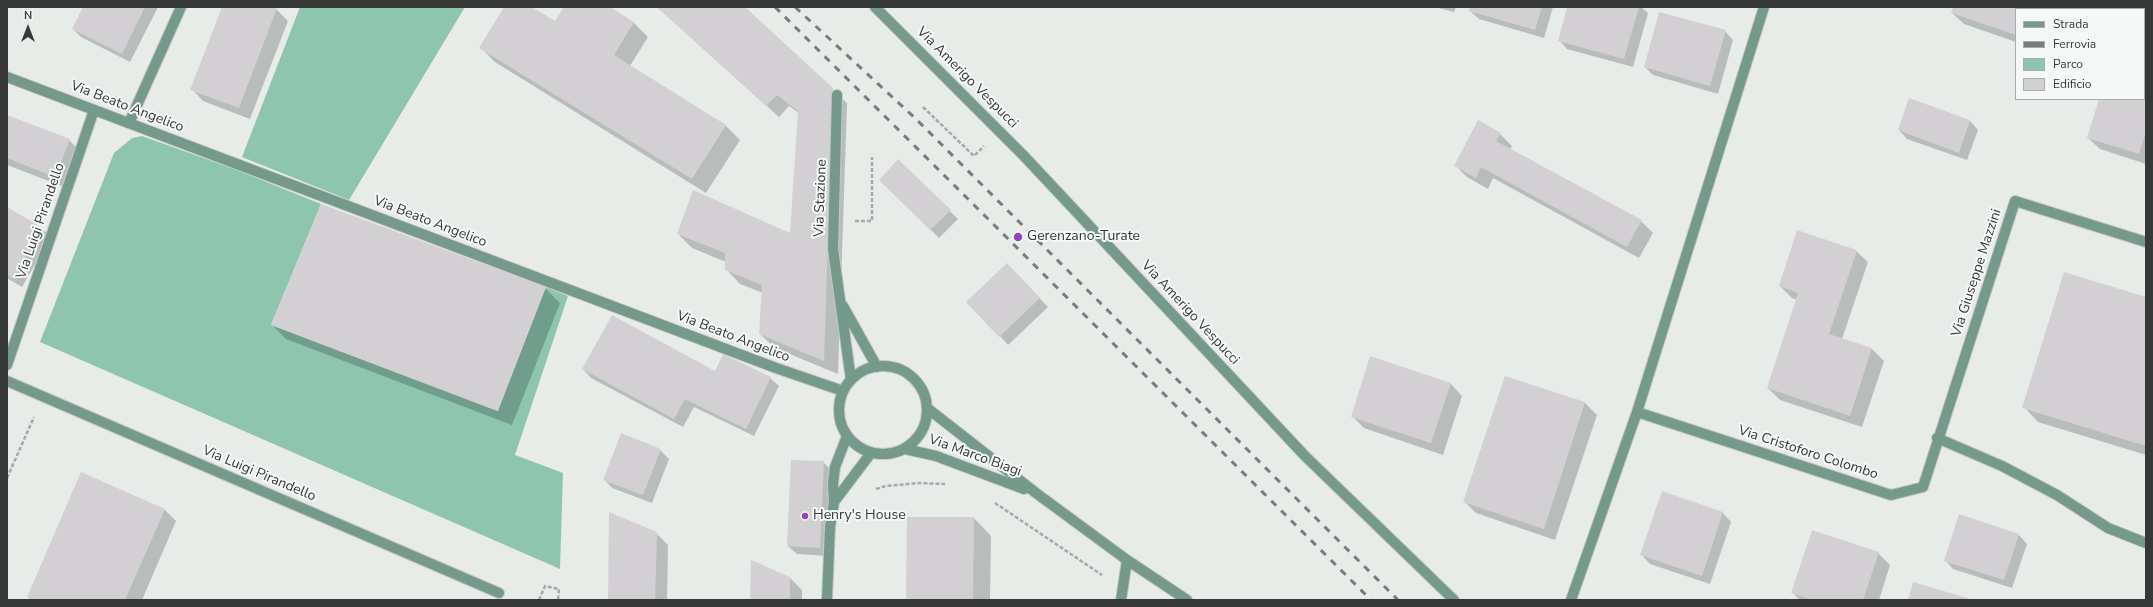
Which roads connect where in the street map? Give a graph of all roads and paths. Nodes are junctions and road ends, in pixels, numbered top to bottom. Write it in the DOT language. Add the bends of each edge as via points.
graph roads {
  1 [pos="181,7"];
  2 [pos="875,7"];
  3 [pos="1764,7"];
  4 [pos="7,77"];
  5 [pos="838,95"];
  6 [pos="923,107"];
  7 [pos="94,110"];
  8 [pos="129,123"];
  9 [pos="1000,131"];
  10 [pos="872,157"];
  11 [pos="834,220"];
  12 [pos="2146,242"];
  13 [pos="840,301"];
  14 [pos="7,365"];
  15 [pos="877,367"];
  16 [pos="851,380"];
  17 [pos="7,381"];
  18 [pos="843,391"];
  19 [pos="43,396"];
  20 [pos="927,408"];
  21 [pos="1637,412"];
  22 [pos="847,436"];
  23 [pos="1937,438"];
  24 [pos="904,449"];
  25 [pos="871,453"];
  26 [pos="7,478"];
  27 [pos="950,484"];
  28 [pos="876,489"];
  29 [pos="1036,493"];
  30 [pos="834,502"];
  31 [pos="993,502"];
  32 [pos="2146,543"];
  33 [pos="1127,560"];
  34 [pos="1123,589"];
  35 [pos="499,593"];
  36 [pos="539,600"];
  37 [pos="558,600"];
  38 [pos="827,600"];
  39 [pos="1121,600"];
  40 [pos="1187,600"];
  41 [pos="1454,600"];
  42 [pos="1570,600"];
  1 -- 8 [label="street"];
  2 -- 9 [label="street, Via Amerigo Vespucci"];
  3 -- 21 [label="street"];
  4 -- 7 [label="street, Via Beato Angelico"];
  5 -- 11 [label="street, Via Stazione"];
  6 -- 9 [label="path" via="974,156"];
  7 -- 8 [label="street, Via Beato Angelico"];
  7 -- 14 [label="street, Via Luigi Pirandello"];
  8 -- 18 [label="street, Via Beato Angelico" via="776,368"];
  9 -- 41 [label="street, Via Amerigo Vespucci" via="1305,456"];
  10 -- 11 [label="path" via="872,221"];
  11 -- 13 [label="street, Via Stazione" via="833,249"];
  12 -- 23 [label="street, Via Giuseppe Mazzini" via="2015,201"];
  13 -- 15 [label="street, Via Stazione"];
  13 -- 16 [label="street, Via Stazione"];
  15 -- 16 [label="street" via="864,370"];
  15 -- 20 [label="street" via="895,368 910,376 922,389"];
  16 -- 18 [label="street"];
  17 -- 19 [label="street, Via Luigi Pirandello"];
  18 -- 22 [label="street" via="839,412"];
  19 -- 26 [label="path"];
  19 -- 35 [label="street, Via Luigi Pirandello"];
  20 -- 24 [label="street" via="926,421 921,433"];
  20 -- 29 [label="street, Via Marco Biagi"];
  21 -- 23 [label="street, Via Cristoforo Colombo" via="1891,495 1923,486"];
  21 -- 42 [label="street"];
  22 -- 25 [label="street" via="858,447"];
  22 -- 30 [label="street" via="835,467"];
  23 -- 32 [label="street" via="2002,466 2057,495 2108,528"];
  24 -- 25 [label="street" via="888,454"];
  24 -- 29 [label="street, Via Marco Biagi" via="946,459"];
  25 -- 30 [label="street"];
  27 -- 28 [label="path" via="919,483"];
  29 -- 33 [label="street, Via Marco Biagi"];
  30 -- 38 [label="street" via="830,527"];
  31 -- 34 [label="path"];
  33 -- 34 [label="street"];
  33 -- 40 [label="street, Via Marco Biagi"];
  34 -- 39 [label="street"];
  36 -- 37 [label="path" via="545,586 559,589"];
}
